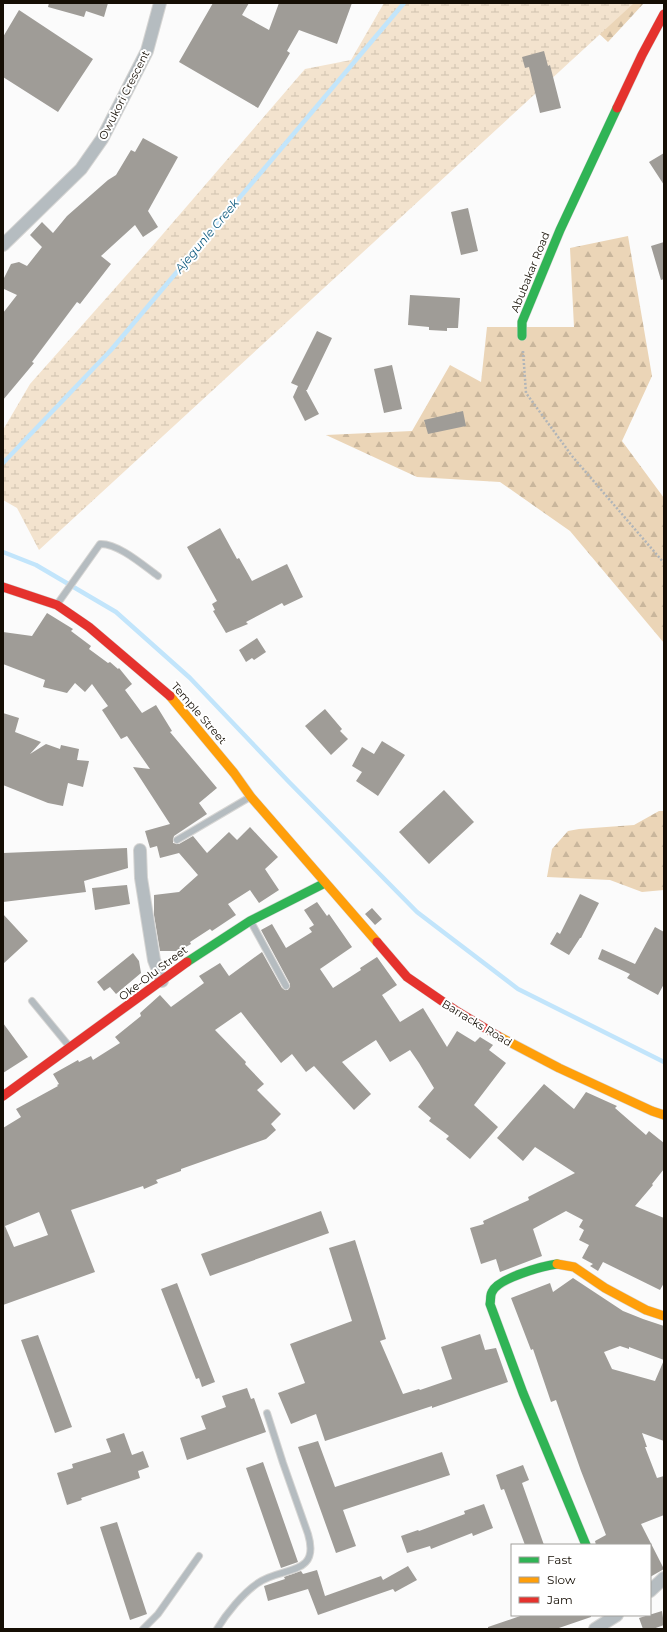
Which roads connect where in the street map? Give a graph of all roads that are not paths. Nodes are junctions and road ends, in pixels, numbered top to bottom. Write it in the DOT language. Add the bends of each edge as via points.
graph roads {
  1 [pos="160,3"];
  2 [pos="664,14"];
  3 [pos="3,246"];
  4 [pos="522,336"];
  5 [pos="158,576"];
  6 [pos="3,587"];
  7 [pos="59,601"];
  8 [pos="251,796"];
  9 [pos="177,840"];
  10 [pos="140,850"];
  11 [pos="325,883"];
  12 [pos="250,921"];
  13 [pos="162,981"];
  14 [pos="286,986"];
  15 [pos="32,1001"];
  16 [pos="70,1048"];
  17 [pos="3,1096"];
  18 [pos="664,1115"];
  19 [pos="664,1316"];
  20 [pos="267,1412"];
  21 [pos="586,1544"];
  22 [pos="200,1556"];
  23 [pos="664,1578"];
  24 [pos="651,1589"];
  25 [pos="614,1616"];
  26 [pos="143,1629"];
  27 [pos="218,1629"];
  28 [pos="595,1629"];
  1 -- 3 [label="street, Owukori Crescent" via="147,51 102,139 81,169"];
  2 -- 4 [label="street, Abubakar Road" via="642,55 560,230 522,322"];
  5 -- 7 [label="lane" via="131,557 106,544 100,544"];
  6 -- 7 [label="street, Temple Street"];
  7 -- 8 [label="street, Temple Street" via="174,700"];
  8 -- 9 [label="lane"];
  8 -- 11 [label="street, Temple Street"];
  10 -- 13 [label="street" via="141,878 154,960"];
  11 -- 12 [label="street, Oke-Olu Street"];
  11 -- 18 [label="street, Barracks Road" via="408,977 437,998 504,1040"];
  12 -- 13 [label="street, Oke-Olu Street"];
  12 -- 14 [label="lane"];
  13 -- 16 [label="street, Oke-Olu Street"];
  15 -- 16 [label="lane"];
  16 -- 17 [label="street, Oke-Olu Street"];
  19 -- 21 [label="street" via="646,1310 604,1288 574,1267 560,1263 513,1277 501,1282 492,1291 490,1304 523,1393"];
  20 -- 27 [label="lane" via="308,1534 311,1553 302,1567 258,1582 225,1617"];
  22 -- 26 [label="lane" via="158,1614"];
  23 -- 24 [label="street"];
  25 -- 28 [label="street"];
}
